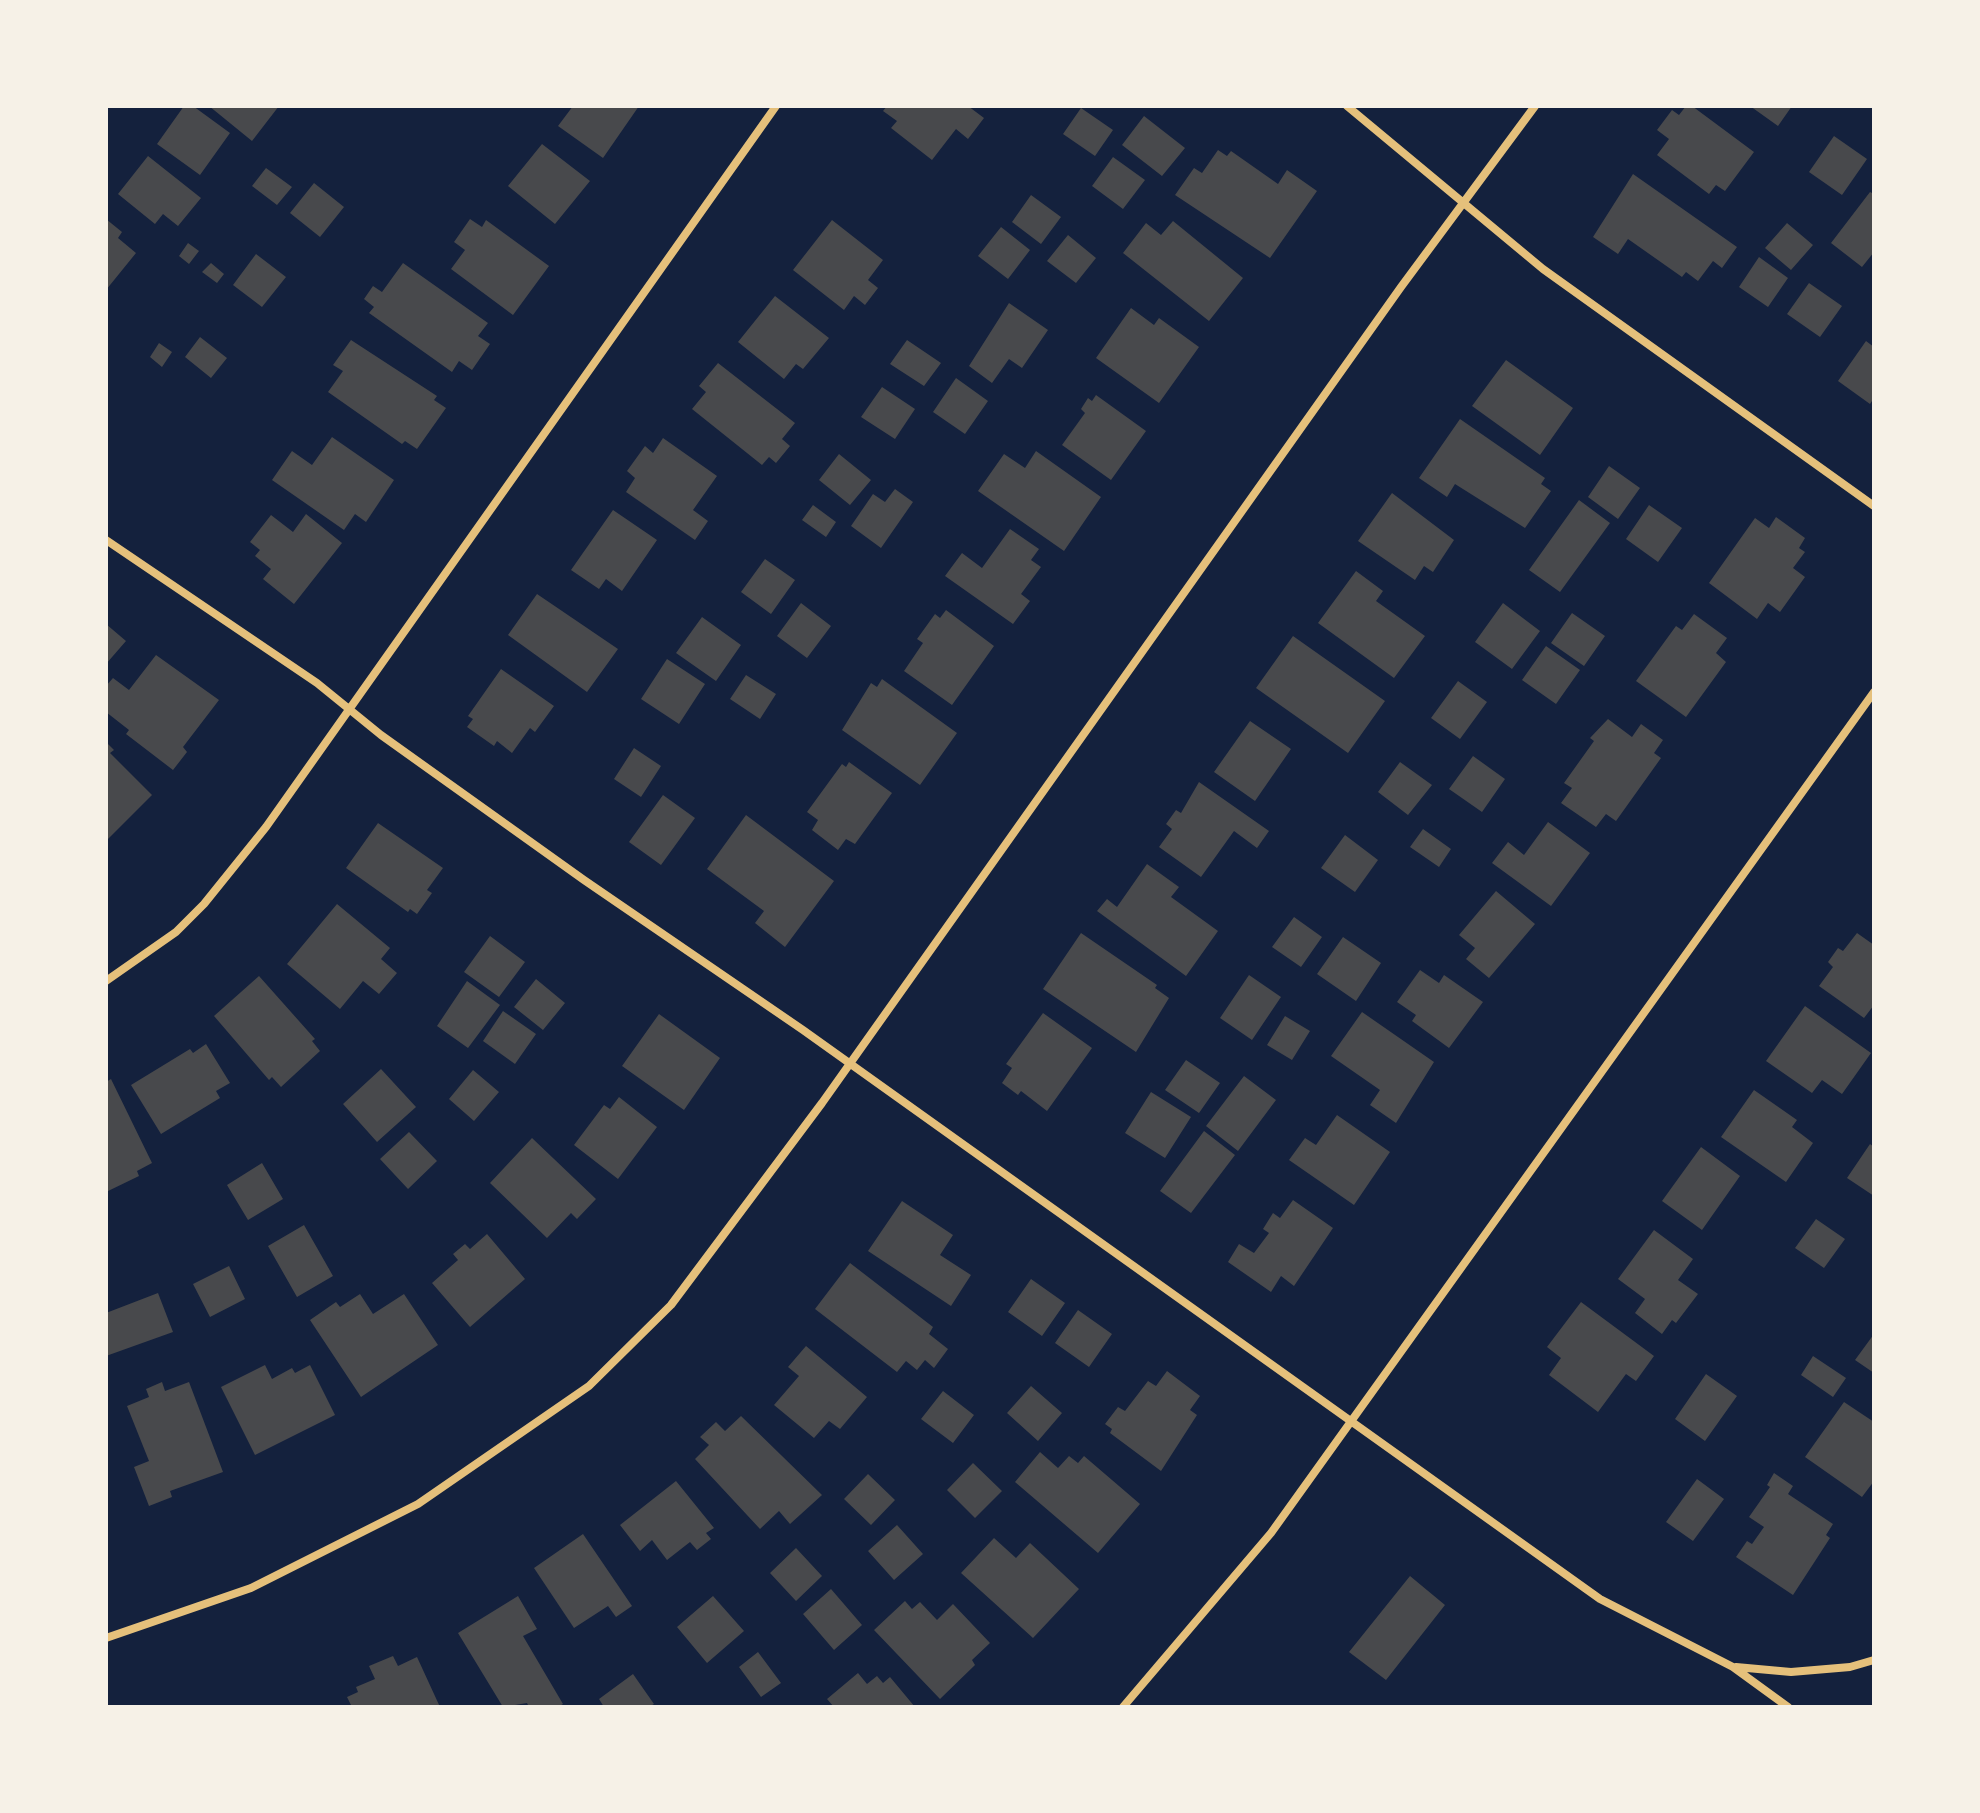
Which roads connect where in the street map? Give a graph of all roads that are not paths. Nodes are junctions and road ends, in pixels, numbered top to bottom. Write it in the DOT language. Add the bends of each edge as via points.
graph roads {
  1 [pos="776,106"];
  2 [pos="1347,106"];
  3 [pos="1535,106"];
  4 [pos="1466,204"];
  5 [pos="1874,506"];
  6 [pos="106,540"];
  7 [pos="1874,692"];
  8 [pos="350,710"];
  9 [pos="106,981"];
  10 [pos="849,1065"];
  11 [pos="1352,1420"];
  12 [pos="106,1638"];
  13 [pos="1874,1660"];
  14 [pos="1733,1667"];
  15 [pos="1123,1707"];
  16 [pos="1788,1707"];
  1 -- 8 [label="street"];
  2 -- 4 [label="street"];
  3 -- 4 [label="street"];
  4 -- 5 [label="street" via="1543,269"];
  4 -- 10 [label="street" via="1401,287"];
  6 -- 8 [label="street"];
  7 -- 11 [label="street"];
  8 -- 9 [label="street" via="204,904 145,957"];
  8 -- 10 [label="street"];
  10 -- 11 [label="street"];
  10 -- 12 [label="street" via="671,1305 589,1386 418,1504 365,1532 251,1588"];
  11 -- 14 [label="street" via="1600,1599"];
  11 -- 15 [label="street" via="1271,1533"];
  13 -- 14 [label="street" via="1791,1672"];
  14 -- 16 [label="street"];
}
